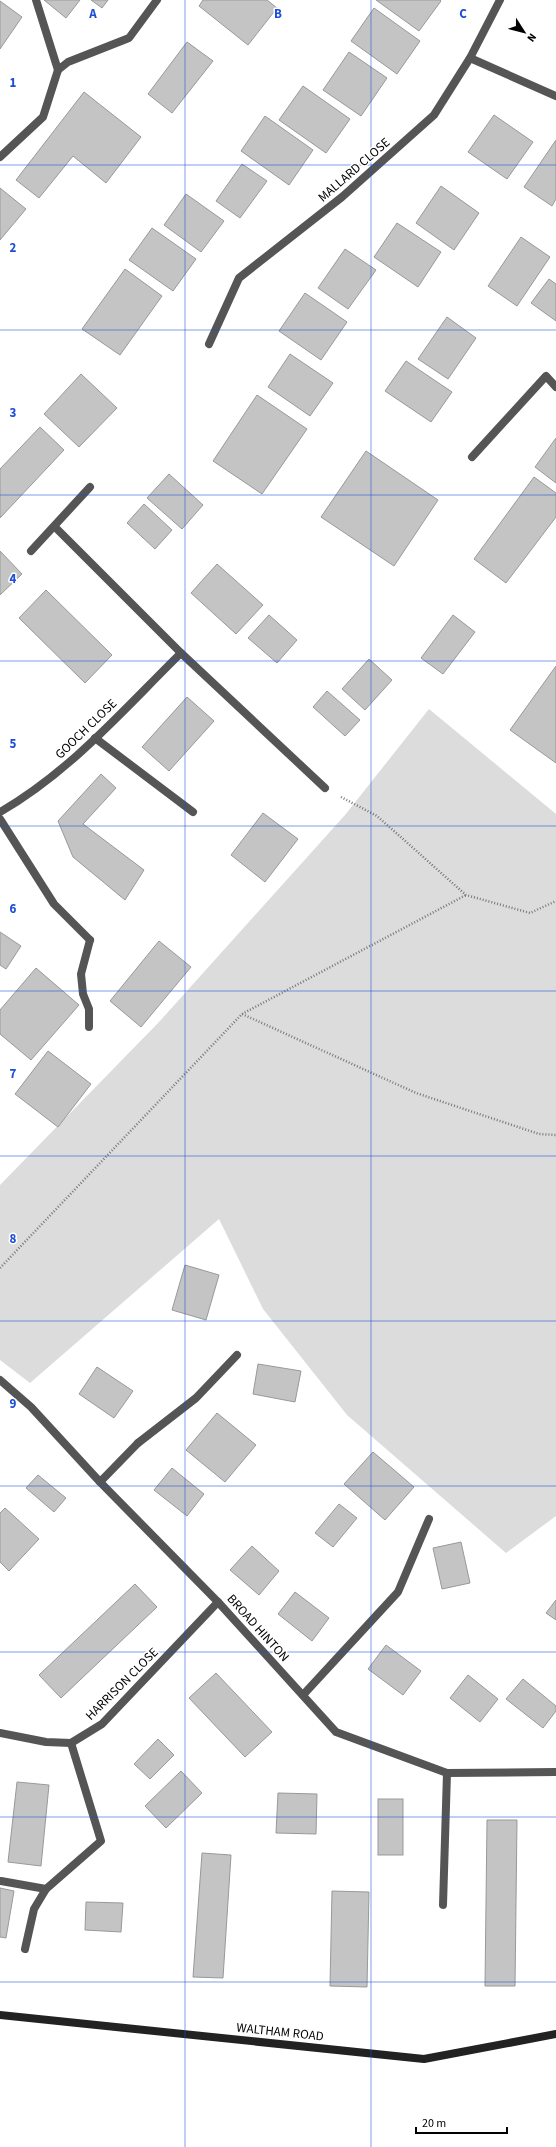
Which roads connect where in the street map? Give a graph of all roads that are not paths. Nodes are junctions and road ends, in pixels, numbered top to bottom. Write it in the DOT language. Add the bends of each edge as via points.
graph roads {
  1 [pos="36,0"];
  2 [pos="157,0"];
  3 [pos="500,0"];
  4 [pos="470,58"];
  5 [pos="58,70"];
  6 [pos="556,96"];
  7 [pos="0,157"];
  8 [pos="209,344"];
  9 [pos="556,387"];
  10 [pos="472,457"];
  11 [pos="90,487"];
  12 [pos="55,527"];
  13 [pos="31,551"];
  14 [pos="181,653"];
  15 [pos="95,738"];
  16 [pos="325,788"];
  17 [pos="0,812"];
  18 [pos="193,812"];
  19 [pos="0,819"];
  20 [pos="90,1027"];
  21 [pos="236,1356"];
  22 [pos="0,1380"];
  23 [pos="100,1482"];
  24 [pos="428,1519"];
  25 [pos="218,1602"];
  26 [pos="303,1695"];
  27 [pos="0,1733"];
  28 [pos="71,1743"];
  29 [pos="556,1772"];
  30 [pos="447,1773"];
  31 [pos="1,1881"];
  32 [pos="46,1889"];
  33 [pos="443,1905"];
  34 [pos="25,1949"];
  35 [pos="0,2015"];
  36 [pos="556,2034"];
  1 -- 5 [label="street"];
  2 -- 5 [label="street" via="129,38 68,62"];
  3 -- 4 [label="street, MALLARD CLOSE"];
  4 -- 6 [label="street"];
  4 -- 8 [label="street, MALLARD CLOSE" via="434,116 342,197 239,278"];
  5 -- 7 [label="street" via="43,117"];
  9 -- 10 [label="street" via="546,376"];
  11 -- 12 [label="street"];
  12 -- 13 [label="street"];
  12 -- 14 [label="street"];
  14 -- 15 [label="street, GOOCH CLOSE"];
  14 -- 16 [label="street"];
  15 -- 17 [label="street, GOOCH CLOSE" via="45,783"];
  15 -- 18 [label="street"];
  19 -- 20 [label="street" via="54,904 90,940 81,974 83,994 89,1009"];
  21 -- 23 [label="street" via="196,1398 138,1443"];
  22 -- 23 [label="street, BROAD HINTON" via="31,1407"];
  23 -- 25 [label="street, BROAD HINTON"];
  24 -- 26 [label="street" via="398,1592"];
  25 -- 26 [label="street, BROAD HINTON"];
  25 -- 28 [label="street, HARRISON CLOSE" via="102,1724"];
  26 -- 30 [label="street, BROAD HINTON" via="336,1732"];
  27 -- 28 [label="street" via="46,1742"];
  28 -- 32 [label="street" via="101,1841"];
  29 -- 30 [label="street, BROAD HINTON"];
  30 -- 33 [label="street"];
  31 -- 32 [label="street"];
  32 -- 34 [label="street" via="34,1909"];
  35 -- 36 [label="main road, WALTHAM ROAD" via="424,2059"];
}
